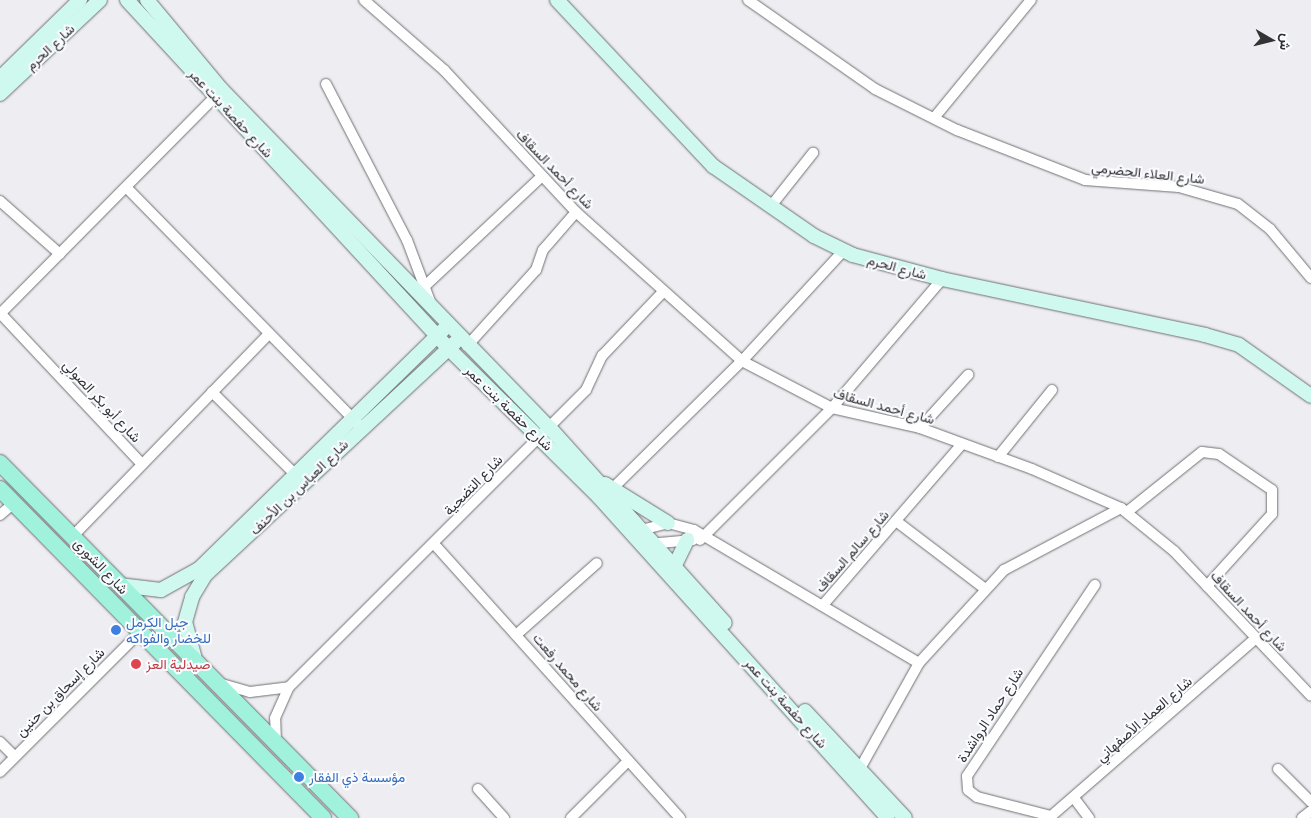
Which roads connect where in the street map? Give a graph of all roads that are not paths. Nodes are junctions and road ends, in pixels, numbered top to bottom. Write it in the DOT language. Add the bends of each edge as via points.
graph roads {
  1 [pos="80,0"];
  2 [pos="100,0"];
  3 [pos="127,0"];
  4 [pos="146,0"];
  5 [pos="364,0"];
  6 [pos="557,0"];
  7 [pos="748,0"];
  8 [pos="1031,0"];
  9 [pos="47,41"];
  10 [pos="0,78"];
  11 [pos="326,84"];
  12 [pos="219,93"];
  13 [pos="0,94"];
  14 [pos="934,118"];
  15 [pos="813,152"];
  16 [pos="541,178"];
  17 [pos="128,189"];
  18 [pos="0,201"];
  19 [pos="770,206"];
  20 [pos="576,212"];
  21 [pos="843,250"];
  22 [pos="60,254"];
  23 [pos="1311,278"];
  24 [pos="942,279"];
  25 [pos="426,285"];
  26 [pos="663,292"];
  27 [pos="432,308"];
  28 [pos="0,314"];
  29 [pos="442,330"];
  30 [pos="269,334"];
  31 [pos="463,342"];
  32 [pos="449,349"];
  33 [pos="742,360"];
  34 [pos="968,375"];
  35 [pos="1052,390"];
  36 [pos="212,392"];
  37 [pos="1311,396"];
  38 [pos="832,408"];
  39 [pos="356,422"];
  40 [pos="920,428"];
  41 [pos="544,432"];
  42 [pos="962,444"];
  43 [pos="998,456"];
  44 [pos="0,463"];
  45 [pos="141,463"];
  46 [pos="300,479"];
  47 [pos="596,480"];
  48 [pos="613,488"];
  49 [pos="0,489"];
  50 [pos="14,503"];
  51 [pos="1124,510"];
  52 [pos="0,515"];
  53 [pos="896,521"];
  54 [pos="668,523"];
  55 [pos="636,531"];
  56 [pos="73,536"];
  57 [pos="697,538"];
  58 [pos="648,544"];
  59 [pos="435,545"];
  60 [pos="597,563"];
  61 [pos="675,565"];
  62 [pos="118,584"];
  63 [pos="1095,585"];
  64 [pos="1206,586"];
  65 [pos="984,588"];
  66 [pos="823,605"];
  67 [pos="140,632"];
  68 [pos="516,635"];
  69 [pos="1256,639"];
  70 [pos="194,660"];
  71 [pos="919,663"];
  72 [pos="215,682"];
  73 [pos="289,687"];
  74 [pos="1311,696"];
  75 [pos="0,742"];
  76 [pos="276,745"];
  77 [pos="14,756"];
  78 [pos="628,761"];
  79 [pos="1278,769"];
  80 [pos="0,772"];
  81 [pos="857,774"];
  82 [pos="478,789"];
  83 [pos="1074,798"];
  84 [pos="1311,802"];
  85 [pos="1311,810"];
  86 [pos="889,814"];
  87 [pos="1050,817"];
  88 [pos="323,818"];
  89 [pos="350,818"];
  90 [pos="504,818"];
  91 [pos="571,818"];
  92 [pos="680,818"];
  93 [pos="1089,818"];
  94 [pos="1302,818"];
  1 -- 9 [label="street, شارع الحرم"];
  2 -- 9 [label="street, شارع الحرم"];
  3 -- 12 [label="street, شارع حفصة بنت عمر"];
  4 -- 12 [label="street, شارع حفصة بنت عمر"];
  5 -- 16 [label="street, شارع أحمد السقاف" via="444,70"];
  6 -- 19 [label="street, شارع الحرم" via="693,146"];
  7 -- 14 [label="street, شارع العلاء الحضرمي" via="875,89"];
  8 -- 14 [label="street"];
  9 -- 10 [label="street, شارع الحرم"];
  9 -- 13 [label="street, شارع الحرم"];
  11 -- 25 [label="street"];
  12 -- 17 [label="street, شارع أبو بكر الصولي"];
  12 -- 27 [label="street, شارع حفصة بنت عمر"];
  12 -- 29 [label="street, شارع حفصة بنت عمر"];
  14 -- 23 [label="street, شارع العلاء الحضرمي" via="1085,180 1179,187 1238,204 1270,230"];
  15 -- 19 [label="street"];
  16 -- 20 [label="street, شارع أحمد السقاف"];
  16 -- 25 [label="street"];
  17 -- 22 [label="street, شارع أبو بكر الصولي"];
  17 -- 30 [label="street"];
  18 -- 22 [label="street"];
  19 -- 21 [label="street, شارع الحرم"];
  20 -- 26 [label="street, شارع أحمد السقاف"];
  20 -- 31 [label="street" via="546,244 536,270"];
  21 -- 24 [label="street, شارع الحرم"];
  21 -- 33 [label="street"];
  22 -- 28 [label="street, شارع أبو بكر الصولي"];
  24 -- 37 [label="street, شارع الحرم" via="1205,334 1238,346"];
  24 -- 38 [label="street"];
  25 -- 27 [label="street"];
  26 -- 33 [label="street, شارع أحمد السقاف"];
  26 -- 41 [label="street, شارع التضحية" via="602,356 593,380"];
  27 -- 29 [label="street, شارع حفصة بنت عمر"];
  28 -- 45 [label="street, شارع أبو بكر الصولي"];
  29 -- 31 [label="street, شارع حفصة بنت عمر"];
  29 -- 32 [label="street, شارع حفصة بنت عمر"];
  29 -- 39 [label="street, شارع العباس بن الأحنف"];
  30 -- 36 [label="street, شارع أبو بكر الصولي"];
  30 -- 39 [label="street"];
  31 -- 32 [label="street, شارع العباس بن الأحنف"];
  31 -- 41 [label="street, شارع حفصة بنت عمر"];
  32 -- 39 [label="street, شارع العباس بن الأحنف"];
  32 -- 41 [label="street, شارع حفصة بنت عمر"];
  33 -- 38 [label="street, شارع أحمد السقاف"];
  33 -- 48 [label="street"];
  34 -- 40 [label="street"];
  35 -- 43 [label="street"];
  36 -- 45 [label="street, شارع أبو بكر الصولي"];
  36 -- 46 [label="street"];
  38 -- 40 [label="street, شارع أحمد السقاف"];
  38 -- 57 [label="street"];
  39 -- 46 [label="street, شارع العباس بن الأحنف"];
  40 -- 42 [label="street, شارع أحمد السقاف"];
  41 -- 47 [label="street, شارع حفصة بنت عمر"];
  41 -- 55 [label="street, شارع حفصة بنت عمر"];
  41 -- 59 [label="street, شارع التضحية"];
  42 -- 43 [label="street, شارع أحمد السقاف"];
  42 -- 53 [label="street, شارع سالم السقاف"];
  43 -- 51 [label="street, شارع أحمد السقاف"];
  44 -- 56 [label="main road, شارع الشورى"];
  45 -- 56 [label="street"];
  46 -- 62 [label="street, شارع العباس بن الأحنف" via="185,580 151,591"];
  46 -- 70 [label="street, شارع العباس بن الأحنف" via="205,575 192,597 185,622"];
  47 -- 48 [label="street"];
  47 -- 55 [label="street, شارع حفصة بنت عمر"];
  48 -- 54 [label="street"];
  49 -- 50 [label="main road, شارع الشورى"];
  50 -- 52 [label="street"];
  50 -- 67 [label="main road, شارع الشورى"];
  51 -- 64 [label="street, شارع أحمد السقاف" via="1150,527"];
  51 -- 64 [label="street" via="1202,452 1219,454 1272,490 1272,514"];
  51 -- 65 [label="street" via="1004,570"];
  53 -- 65 [label="street"];
  53 -- 66 [label="street, شارع سالم السقاف"];
  54 -- 55 [label="street"];
  54 -- 57 [label="street, شارع سالم السقاف"];
  55 -- 58 [label="street, شارع حفصة بنت عمر"];
  56 -- 62 [label="main road, شارع الشورى"];
  57 -- 58 [label="street"];
  57 -- 61 [label="street"];
  57 -- 66 [label="street, شارع سالم السقاف" via="716,544"];
  58 -- 61 [label="street, شارع حفصة بنت عمر"];
  58 -- 81 [label="street, شارع حفصة بنت عمر"];
  59 -- 68 [label="street, شارع محمد رفعت"];
  59 -- 73 [label="street, شارع التضحية"];
  60 -- 68 [label="street"];
  61 -- 81 [label="street, شارع حفصة بنت عمر"];
  62 -- 70 [label="main road, شارع الشورى"];
  63 -- 87 [label="street, شارع حماد الرواشدة" via="967,776 968,790 977,797"];
  64 -- 69 [label="street, شارع أحمد السقاف"];
  65 -- 71 [label="street"];
  66 -- 71 [label="street"];
  67 -- 77 [label="street, شارع إسحاق بن حنين"];
  67 -- 88 [label="main road, شارع الشورى"];
  68 -- 78 [label="street, شارع محمد رفعت"];
  69 -- 74 [label="street, شارع أحمد السقاف"];
  69 -- 83 [label="street, شارع العماد الأصفهاني"];
  70 -- 72 [label="main road, شارع الشورى"];
  71 -- 81 [label="street"];
  72 -- 73 [label="street" via="250,692"];
  72 -- 76 [label="main road, شارع الشورى"];
  73 -- 76 [label="street, شارع التضحية" via="275,718"];
  75 -- 77 [label="street"];
  76 -- 89 [label="main road, شارع الشورى"];
  77 -- 80 [label="street, شارع إسحاق بن حنين"];
  78 -- 91 [label="street"];
  78 -- 92 [label="street, شارع محمد رفعت"];
  79 -- 84 [label="street"];
  81 -- 86 [label="street, شارع حفصة بنت عمر"];
  82 -- 90 [label="street"];
  83 -- 87 [label="street, شارع العماد الأصفهاني"];
  83 -- 93 [label="street"];
  85 -- 94 [label="street"];
}
